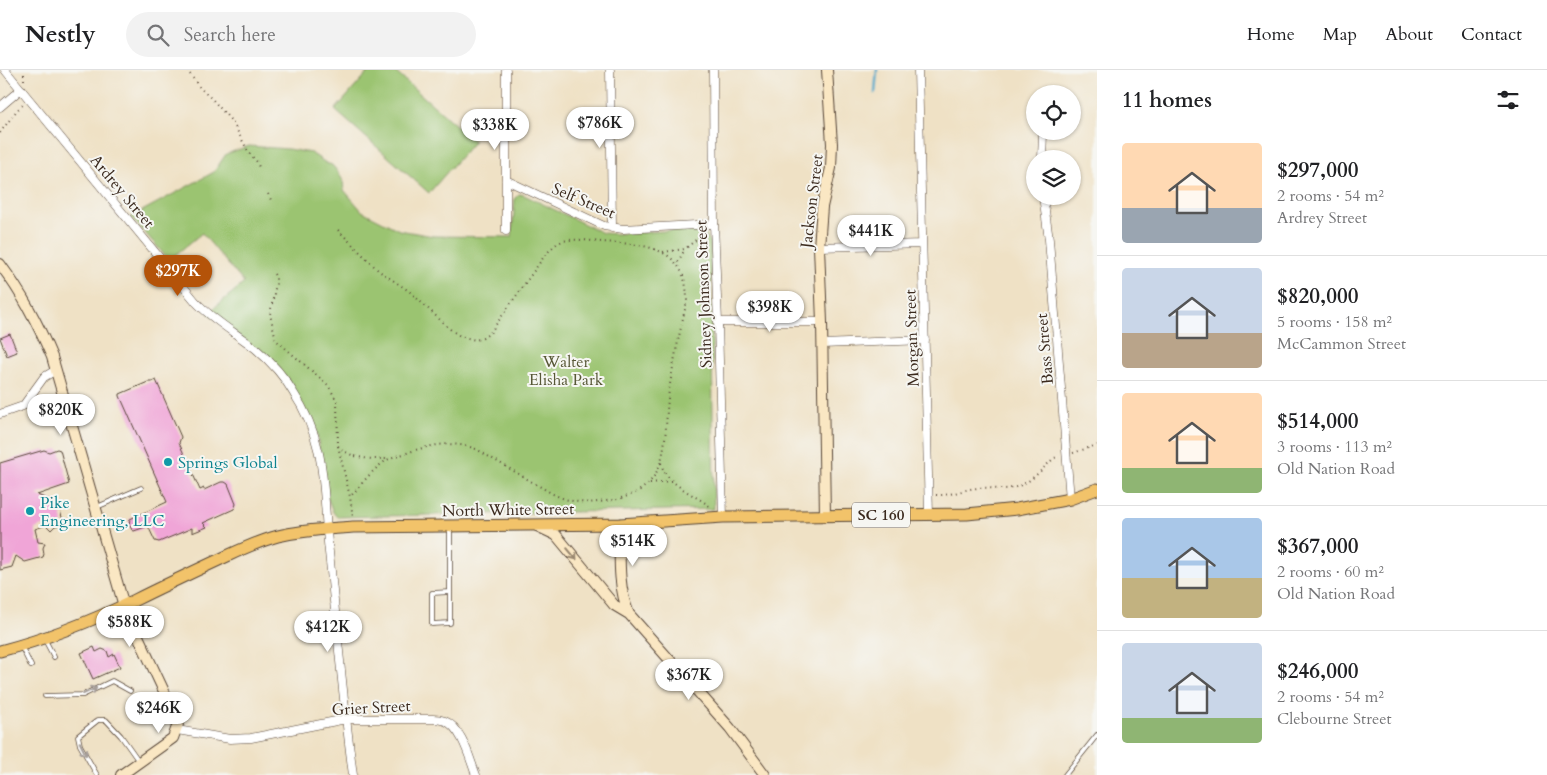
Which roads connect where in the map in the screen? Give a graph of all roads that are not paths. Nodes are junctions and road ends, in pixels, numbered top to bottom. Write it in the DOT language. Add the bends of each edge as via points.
graph roads {
  1 [pos="5,70"];
  2 [pos="506,70"];
  3 [pos="610,70"];
  4 [pos="713,70"];
  5 [pos="827,70"];
  6 [pos="918,70"];
  7 [pos="23,87"];
  8 [pos="0,107"];
  9 [pos="506,180"];
  10 [pos="1044,205"];
  11 [pos="714,224"];
  12 [pos="612,228"];
  13 [pos="506,232"];
  14 [pos="922,244"];
  15 [pos="819,247"];
  16 [pos="0,264"];
  17 [pos="718,322"];
  18 [pos="822,322"];
  19 [pos="925,340"];
  20 [pos="822,344"];
  21 [pos="56,370"];
  22 [pos="0,414"];
  23 [pos="141,488"];
  24 [pos="1093,490"];
  25 [pos="1070,499"];
  26 [pos="95,508"];
  27 [pos="930,515"];
  28 [pos="825,516"];
  29 [pos="723,517"];
  30 [pos="620,524"];
  31 [pos="534,525"];
  32 [pos="450,526"];
  33 [pos="326,529"];
  34 [pos="450,592"];
  35 [pos="124,606"];
  36 [pos="629,614"];
  37 [pos="44,638"];
  38 [pos="21,646"];
  39 [pos="0,651"];
  40 [pos="54,657"];
  41 [pos="31,666"];
  42 [pos="130,692"];
  43 [pos="45,696"];
  44 [pos="346,719"];
  45 [pos="177,730"];
  46 [pos="1097,735"];
  47 [pos="140,762"];
  48 [pos="98,775"];
  49 [pos="121,775"];
  50 [pos="353,775"];
  51 [pos="476,775"];
  52 [pos="765,775"];
  53 [pos="1066,775"];
  1 -- 7 [label="street, Ardrey Street"];
  2 -- 9 [label="street"];
  3 -- 12 [label="street"];
  4 -- 11 [label="street, Sidney Johnson Street"];
  5 -- 15 [label="street, Jackson Street" via="832,168 822,207"];
  6 -- 14 [label="street, Morgan Street"];
  7 -- 8 [label="street"];
  7 -- 33 [label="street, Ardrey Street" via="29,99 196,302 216,321 258,351 293,390 309,421 321,457"];
  9 -- 12 [label="street, Self Street"];
  9 -- 13 [label="street"];
  10 -- 25 [label="street, Bass Street" via="1050,240"];
  11 -- 12 [label="street, Self Street"];
  11 -- 17 [label="street, Sidney Johnson Street"];
  14 -- 15 [label="street"];
  14 -- 19 [label="street, Morgan Street"];
  15 -- 18 [label="street, Jackson Street"];
  16 -- 21 [label="street" via="36,319"];
  17 -- 18 [label="street"];
  17 -- 29 [label="street, Sidney Johnson Street"];
  18 -- 20 [label="street, Jackson Street"];
  19 -- 20 [label="street"];
  19 -- 27 [label="street, Morgan Street"];
  20 -- 28 [label="street, Jackson Street"];
  21 -- 22 [label="street" via="44,377 23,406"];
  21 -- 26 [label="street"];
  23 -- 26 [label="lane"];
  24 -- 25 [label="main road, North White Street"];
  25 -- 27 [label="main road, North White Street / SC 160" via="1017,509"];
  26 -- 35 [label="street"];
  27 -- 28 [label="main road, North White Street / SC 160"];
  28 -- 29 [label="main road, North White Street / SC 160"];
  29 -- 30 [label="main road, North White Street / SC 160"];
  30 -- 31 [label="main road, North White Street"];
  30 -- 36 [label="street" via="621,588"];
  31 -- 32 [label="main road, North White Street"];
  31 -- 36 [label="street, one-way" via="556,535 614,605"];
  32 -- 33 [label="main road, North White Street"];
  32 -- 34 [label="lane"];
  33 -- 35 [label="main road, North White Street" via="278,536 254,544"];
  33 -- 44 [label="street, Ardrey Street"];
  34 -- 34 [label="lane" via="450,623 432,624 432,593"];
  35 -- 37 [label="main road, North White Street"];
  35 -- 45 [label="street" via="176,717"];
  36 -- 52 [label="street" via="730,728"];
  37 -- 38 [label="main road, North White Street"];
  37 -- 40 [label="lane"];
  38 -- 39 [label="main road, North White Street"];
  38 -- 41 [label="lane"];
  43 -- 42 [label="lane, one-way" via="83,695 112,680"];
  44 -- 45 [label="street, Grier Street" via="251,738 230,739"];
  44 -- 50 [label="street, Ardrey Street"];
  44 -- 51 [label="street, Grier Street" via="447,721 463,741"];
  45 -- 47 [label="street" via="167,744"];
  46 -- 53 [label="lane"];
  47 -- 48 [label="lane, one-way" via="106,720 98,720 78,736"];
  47 -- 49 [label="street"];
}
